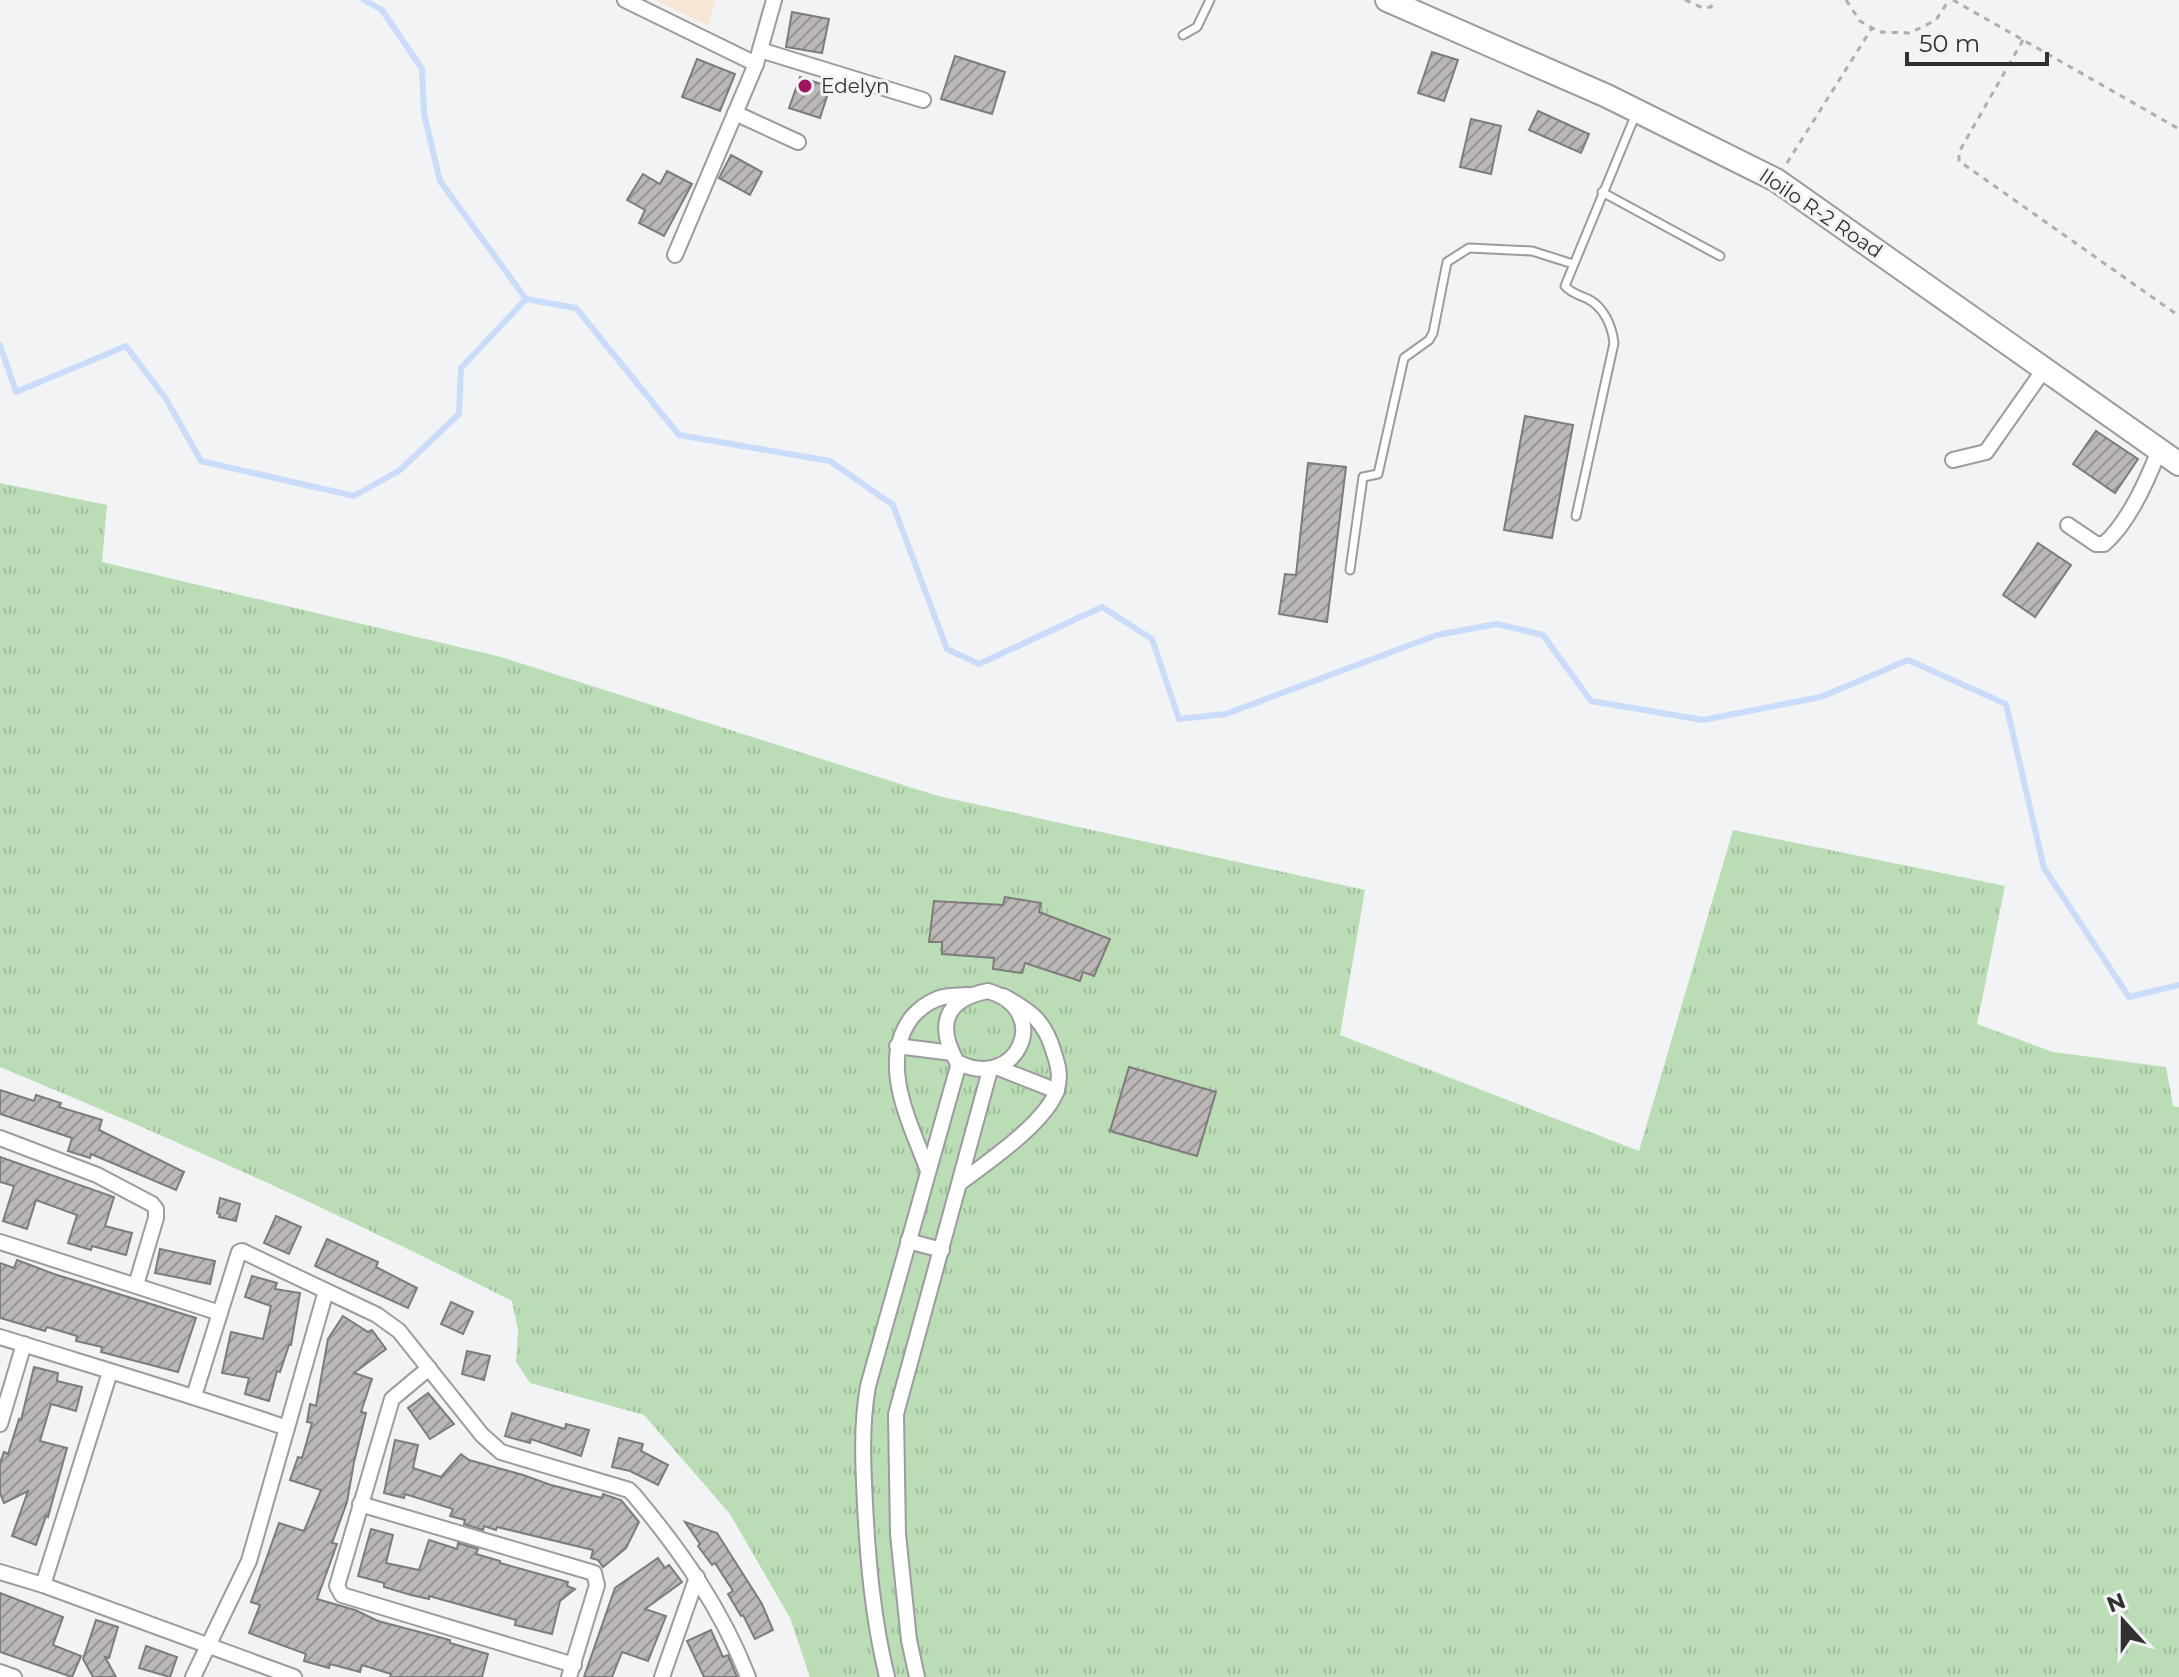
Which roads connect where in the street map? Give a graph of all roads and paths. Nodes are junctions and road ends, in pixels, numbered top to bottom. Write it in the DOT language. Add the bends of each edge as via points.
graph roads {
  1 [pos="625,0"];
  2 [pos="774,0"];
  3 [pos="1210,0"];
  4 [pos="1387,0"];
  5 [pos="1685,0"];
  6 [pos="1715,0"];
  7 [pos="1846,0"];
  8 [pos="1951,0"];
  9 [pos="1872,28"];
  10 [pos="1183,35"];
  11 [pos="2023,40"];
  12 [pos="758,57"];
  13 [pos="923,100"];
  14 [pos="1638,110"];
  15 [pos="735,113"];
  16 [pos="2179,129"];
  17 [pos="798,142"];
  18 [pos="1792,154"];
  19 [pos="1602,192"];
  20 [pos="675,255"];
  21 [pos="1720,256"];
  22 [pos="1573,264"];
  23 [pos="2179,316"];
  24 [pos="2045,368"];
  25 [pos="2159,450"];
  26 [pos="1953,460"];
  27 [pos="2179,464"];
  28 [pos="1576,516"];
  29 [pos="2068,525"];
  30 [pos="1350,570"];
  31 [pos="969,995"];
  32 [pos="1003,996"];
  33 [pos="897,1046"];
  34 [pos="956,1058"];
  35 [pos="993,1069"];
  36 [pos="1057,1091"];
  37 [pos="0,1138"];
  38 [pos="928,1171"];
  39 [pos="961,1182"];
  40 [pos="908,1241"];
  41 [pos="0,1242"];
  42 [pos="942,1250"];
  43 [pos="136,1285"];
  44 [pos="326,1291"];
  45 [pos="220,1313"];
  46 [pos="0,1337"];
  47 [pos="24,1344"];
  48 [pos="429,1368"];
  49 [pos="110,1372"];
  50 [pos="194,1396"];
  51 [pos="0,1424"];
  52 [pos="287,1428"];
  53 [pos="360,1504"];
  54 [pos="0,1572"];
  55 [pos="697,1577"];
  56 [pos="43,1585"];
  57 [pos="209,1648"];
  58 [pos="572,1671"];
  59 [pos="0,1672"];
  60 [pos="14,1677"];
  61 [pos="193,1677"];
  62 [pos="294,1677"];
  63 [pos="662,1677"];
  64 [pos="748,1677"];
  65 [pos="887,1677"];
  66 [pos="917,1677"];
  1 -- 12 [label="street"];
  2 -- 12 [label="street"];
  3 -- 10 [label="lane" via="1197,27"];
  4 -- 14 [label="main road, Iloilo R-2 Road"];
  5 -- 6 [label="path" via="1703,8"];
  7 -- 9 [label="path" via="1860,21"];
  8 -- 9 [label="path" via="1936,20 1910,33"];
  8 -- 11 [label="path"];
  9 -- 18 [label="path"];
  11 -- 16 [label="path"];
  11 -- 23 [label="path" via="1959,152 1959,161"];
  12 -- 13 [label="street"];
  12 -- 15 [label="street"];
  14 -- 19 [label="lane"];
  14 -- 24 [label="main road, Iloilo R-2 Road" via="1776,180"];
  15 -- 17 [label="street"];
  15 -- 20 [label="street"];
  19 -- 21 [label="lane"];
  19 -- 22 [label="lane"];
  22 -- 28 [label="lane" via="1565,286 1593,301 1612,326 1614,343"];
  22 -- 30 [label="lane" via="1532,251 1469,248 1447,262 1433,333 1404,358 1378,474 1363,477"];
  24 -- 25 [label="main road, Iloilo R-2 Road"];
  24 -- 26 [label="street" via="1986,452"];
  25 -- 27 [label="main road, Iloilo R-2 Road"];
  25 -- 29 [label="street" via="2114,535 2104,544"];
  31 -- 32 [label="street" via="988,991"];
  31 -- 33 [label="street" via="939,998 919,1009"];
  31 -- 34 [label="street" via="947,1019 946,1040"];
  32 -- 35 [label="street" via="1023,1021 1023,1039 1011,1060"];
  32 -- 36 [label="street" via="1032,1012 1050,1036 1059,1070"];
  33 -- 34 [label="street"];
  33 -- 38 [label="street" via="896,1073"];
  34 -- 35 [label="street"];
  34 -- 38 [label="street"];
  35 -- 36 [label="street"];
  35 -- 39 [label="street"];
  36 -- 39 [label="street" via="1003,1152"];
  37 -- 43 [label="street" via="97,1175 152,1204 156,1218"];
  38 -- 40 [label="street"];
  39 -- 42 [label="street"];
  40 -- 42 [label="street"];
  40 -- 65 [label="street" via="863,1417 868,1573"];
  41 -- 43 [label="street"];
  42 -- 66 [label="street" via="896,1414 898,1534"];
  43 -- 45 [label="street"];
  44 -- 45 [label="street" via="242,1251"];
  44 -- 48 [label="street" via="399,1331"];
  44 -- 52 [label="street"];
  45 -- 50 [label="street"];
  46 -- 47 [label="street"];
  47 -- 49 [label="street"];
  47 -- 51 [label="street"];
  48 -- 53 [label="street" via="392,1399"];
  48 -- 55 [label="street" via="501,1452 629,1490"];
  49 -- 50 [label="street"];
  49 -- 56 [label="street"];
  50 -- 52 [label="street"];
  52 -- 57 [label="street" via="249,1561"];
  53 -- 58 [label="street" via="337,1586 342,1595"];
  53 -- 58 [label="street" via="594,1573 597,1585"];
  54 -- 56 [label="street"];
  55 -- 63 [label="street"];
  55 -- 64 [label="street"];
  56 -- 57 [label="street"];
  57 -- 61 [label="street"];
  57 -- 62 [label="street"];
  59 -- 60 [label="street"];
}
